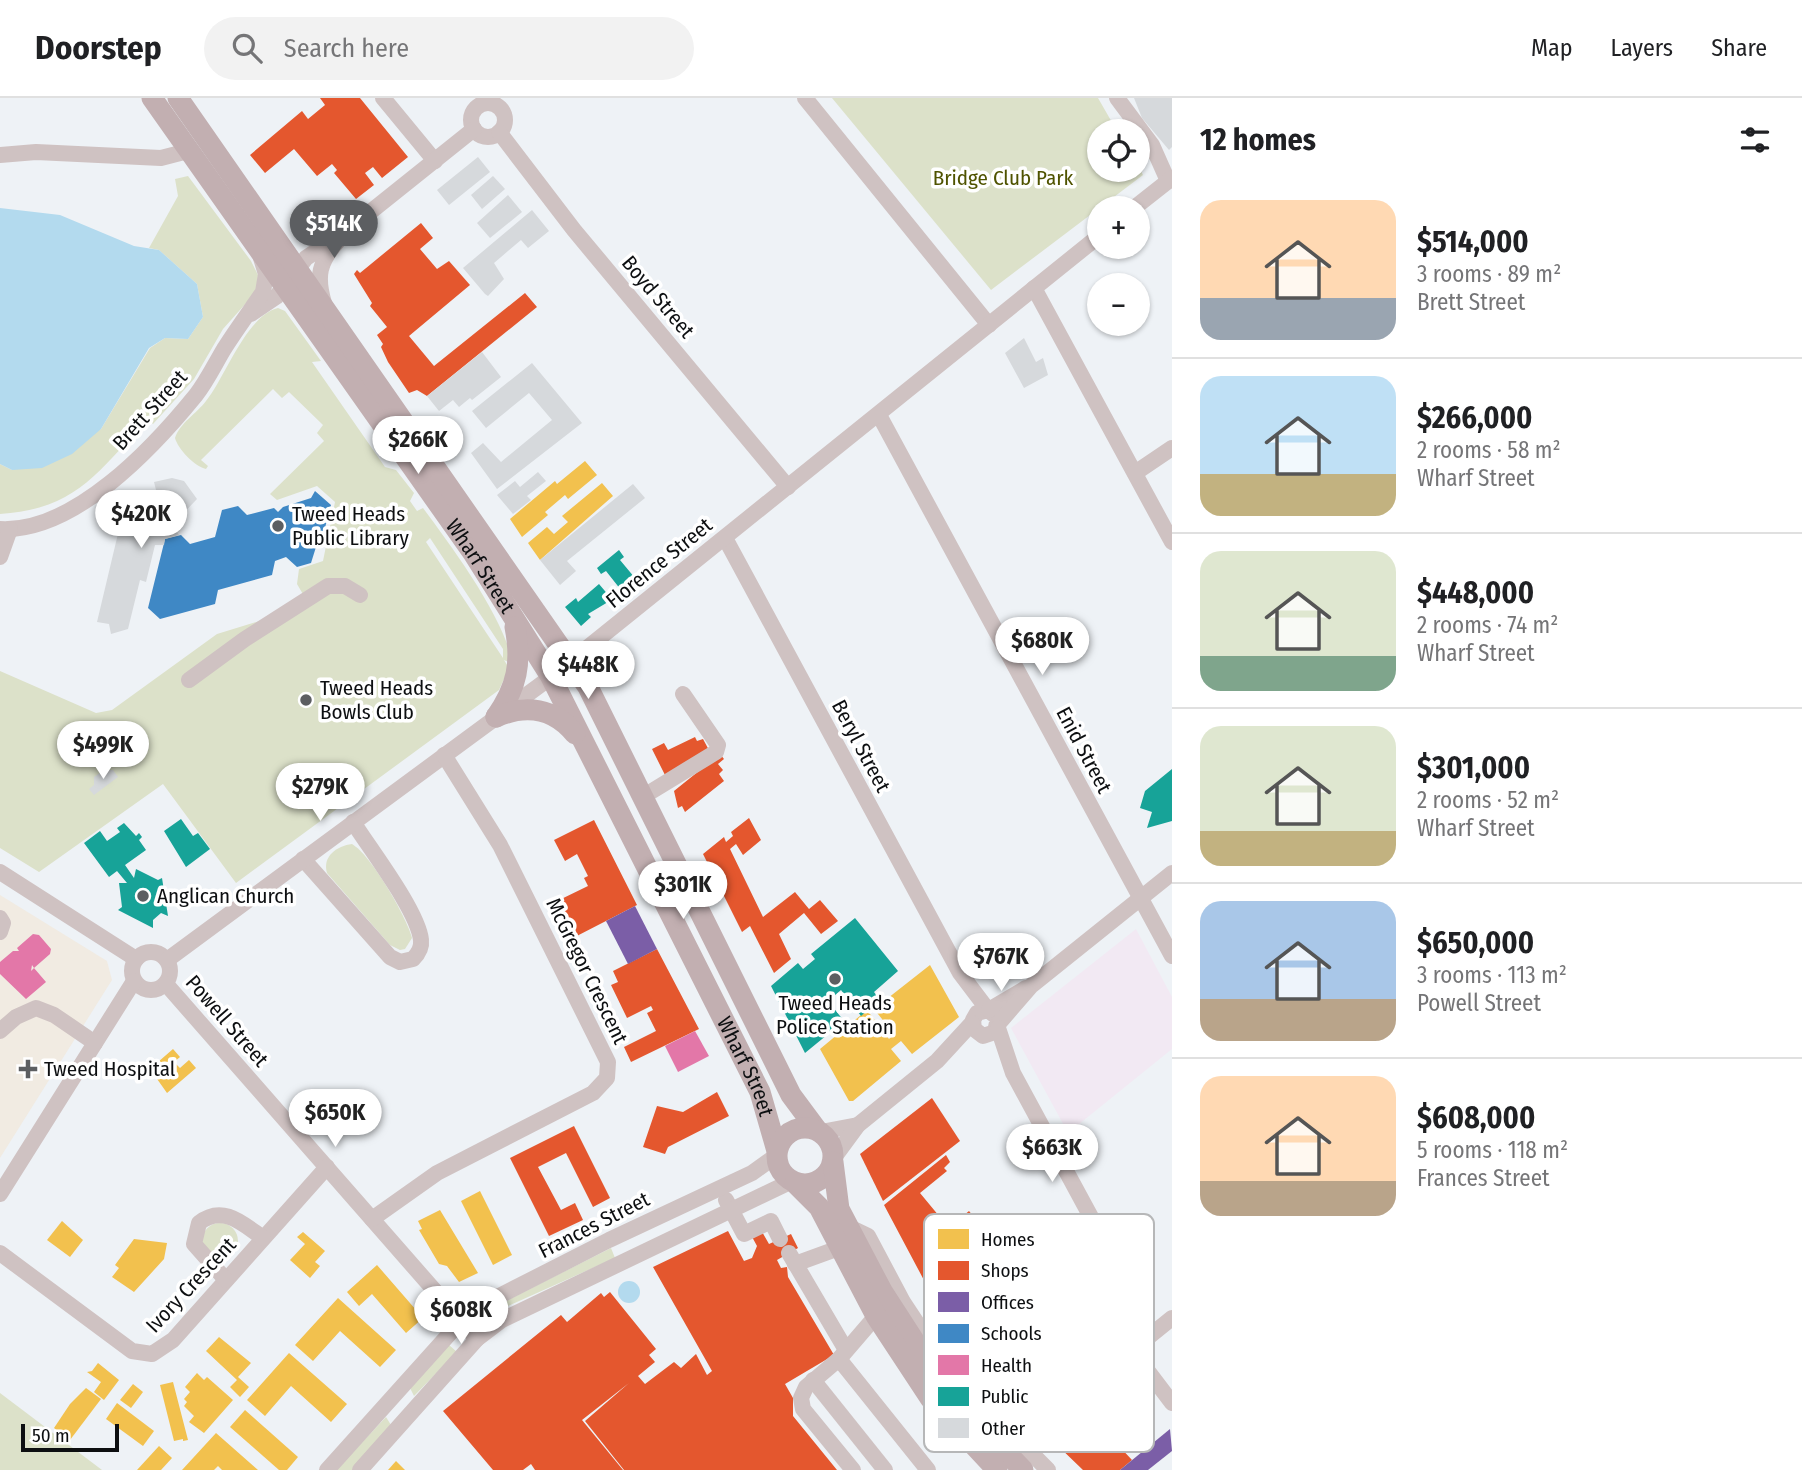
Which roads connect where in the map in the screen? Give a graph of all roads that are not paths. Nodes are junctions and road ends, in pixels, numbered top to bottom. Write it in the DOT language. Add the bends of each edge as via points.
graph roads {
  1 [pos="152,98"];
  2 [pos="178,98"];
  3 [pos="383,98"];
  4 [pos="805,98"];
  5 [pos="1117,98"];
  6 [pos="475,102"];
  7 [pos="506,103"];
  8 [pos="474,130"];
  9 [pos="499,132"];
  10 [pos="188,151"];
  11 [pos="0,155"];
  12 [pos="435,161"];
  13 [pos="1170,179"];
  14 [pos="1149,196"];
  15 [pos="349,229"];
  16 [pos="1087,246"];
  17 [pos="258,249"];
  18 [pos="297,268"];
  19 [pos="284,286"];
  20 [pos="1034,288"];
  21 [pos="327,312"];
  22 [pos="249,315"];
  23 [pos="989,325"];
  24 [pos="879,415"];
  25 [pos="1172,448"];
  26 [pos="1135,473"];
  27 [pos="788,487"];
  28 [pos="5,529"];
  29 [pos="725,538"];
  30 [pos="1172,542"];
  31 [pos="0,557"];
  32 [pos="360,595"];
  33 [pos="513,618"];
  34 [pos="571,661"];
  35 [pos="551,677"];
  36 [pos="189,680"];
  37 [pos="683,694"];
  38 [pos="496,717"];
  39 [pos="585,746"];
  40 [pos="444,755"];
  41 [pos="645,796"];
  42 [pos="353,822"];
  43 [pos="303,859"];
  44 [pos="0,872"];
  45 [pos="1172,873"];
  46 [pos="1141,898"];
  47 [pos="0,918"];
  48 [pos="0,932"];
  49 [pos="1172,956"];
  50 [pos="136,959"];
  51 [pos="167,960"];
  52 [pos="134,981"];
  53 [pos="166,984"];
  54 [pos="986,1023"];
  55 [pos="0,1031"];
  56 [pos="95,1043"];
  57 [pos="858,1125"];
  58 [pos="819,1131"];
  59 [pos="777,1153"];
  60 [pos="833,1160"];
  61 [pos="327,1167"];
  62 [pos="794,1182"];
  63 [pos="719,1188"];
  64 [pos="0,1194"];
  65 [pos="731,1209"];
  66 [pos="1089,1214"];
  67 [pos="372,1219"];
  68 [pos="845,1225"];
  69 [pos="263,1238"];
  70 [pos="839,1248"];
  71 [pos="788,1252"];
  72 [pos="0,1253"];
  73 [pos="226,1280"];
  74 [pos="877,1316"];
  75 [pos="460,1320"];
  76 [pos="1168,1322"];
  77 [pos="1154,1333"];
  78 [pos="924,1334"];
  79 [pos="477,1339"];
  80 [pos="842,1355"];
  81 [pos="924,1357"];
  82 [pos="1154,1379"];
  83 [pos="813,1380"];
  84 [pos="924,1389"];
  85 [pos="1172,1403"];
  86 [pos="980,1452"];
  87 [pos="1006,1452"];
  88 [pos="1032,1452"];
  89 [pos="327,1470"];
  90 [pos="360,1470"];
  91 [pos="853,1470"];
  92 [pos="885,1470"];
  93 [pos="928,1470"];
  94 [pos="997,1470"];
  95 [pos="1023,1470"];
  96 [pos="1048,1470"];
  1 -- 10 [label="main road, Wharf Street"];
  2 -- 18 [label="main road, Wharf Street"];
  3 -- 12 [label="street"];
  4 -- 23 [label="street"];
  5 -- 13 [label="street" via="1152,145"];
  6 -- 7 [label="street"];
  6 -- 8 [label="street"];
  7 -- 9 [label="street"];
  8 -- 9 [label="street" via="489,137"];
  8 -- 12 [label="street, Brett Street"];
  9 -- 27 [label="street, Boyd Street" via="579,236"];
  10 -- 11 [label="street" via="161,158 36,152"];
  10 -- 17 [label="main road, Wharf Street"];
  12 -- 15 [label="street, Brett Street"];
  13 -- 14 [label="street"];
  15 -- 18 [label="street, Brett Street"];
  15 -- 21 [label="street, Brett Street" via="320,265 319,287"];
  16 -- 20 [label="street, Florence Street"];
  17 -- 19 [label="main road, Wharf Street"];
  17 -- 22 [label="street, Brett Street" via="265,284"];
  18 -- 19 [label="street, Brett Street"];
  18 -- 21 [label="main road, Wharf Street"];
  19 -- 22 [label="street, Brett Street" via="270,303"];
  19 -- 33 [label="main road, Wharf Street"];
  20 -- 23 [label="street, Florence Street"];
  20 -- 26 [label="street"];
  21 -- 34 [label="main road, Wharf Street"];
  22 -- 28 [label="street, Brett Street" via="195,396 96,497 63,515"];
  23 -- 24 [label="street, Florence Street"];
  24 -- 27 [label="street, Florence Street"];
  24 -- 46 [label="street, Enid Street"];
  25 -- 26 [label="street"];
  26 -- 30 [label="street"];
  27 -- 29 [label="street, Florence Street"];
  28 -- 31 [label="street, Brett Street"];
  29 -- 34 [label="street, Florence Street"];
  29 -- 54 [label="street, Beryl Street"];
  32 -- 36 [label="street" via="345,586 328,586"];
  33 -- 35 [label="main road, Wharf Street"];
  33 -- 38 [label="main road" via="519,652 517,678"];
  34 -- 35 [label="street, Florence Street"];
  34 -- 41 [label="main road, Wharf Street"];
  35 -- 38 [label="street, Florence Street"];
  35 -- 39 [label="main road, Wharf Street"];
  37 -- 41 [label="street" via="709,728 718,745 716,752"];
  38 -- 39 [label="main road" via="520,709 546,712 559,718"];
  38 -- 40 [label="street, Florence Street"];
  39 -- 59 [label="main road, Wharf Street" via="760,1092"];
  40 -- 42 [label="street, Florence Street"];
  40 -- 67 [label="street, McGregor Crescent" via="514,872 608,1062 607,1078 593,1093 418,1185"];
  41 -- 58 [label="main road, Wharf Street" via="791,1095"];
  42 -- 43 [label="street, Florence Street"];
  42 -- 43 [label="street" via="420,933 421,946 413,959 400,962 390,957"];
  43 -- 51 [label="street, Florence Street"];
  44 -- 50 [label="street"];
  45 -- 46 [label="street"];
  46 -- 49 [label="street, Enid Street"];
  46 -- 54 [label="street"];
  47 -- 48 [label="street" via="4,923"];
  50 -- 51 [label="street" via="152,951"];
  50 -- 52 [label="street"];
  51 -- 53 [label="street" via="171,972"];
  52 -- 53 [label="street" via="149,990"];
  52 -- 56 [label="street"];
  53 -- 61 [label="street, Powell Street"];
  54 -- 57 [label="street"];
  54 -- 66 [label="street, Beryl Street"];
  55 -- 56 [label="street" via="36,1007"];
  56 -- 64 [label="street"];
  57 -- 58 [label="street"];
  57 -- 60 [label="street"];
  58 -- 59 [label="main road" via="792,1130"];
  58 -- 60 [label="main road" via="831,1144"];
  59 -- 62 [label="main road" via="780,1170"];
  59 -- 63 [label="street, Frances Street" via="752,1174"];
  60 -- 62 [label="main road" via="829,1171 814,1183"];
  60 -- 68 [label="main road"];
  61 -- 67 [label="street, Powell Street"];
  61 -- 69 [label="street, Ivory Crescent"];
  62 -- 65 [label="street, Frances Street"];
  62 -- 70 [label="main road" via="819,1207"];
  63 -- 65 [label="street"];
  63 -- 75 [label="street, Frances Street" via="481,1304"];
  65 -- 71 [label="street" via="744,1234 771,1221"];
  65 -- 79 [label="street, Frances Street" via="516,1311"];
  67 -- 75 [label="street, Powell Street"];
  68 -- 78 [label="street" via="868,1236"];
  68 -- 81 [label="main road"];
  69 -- 73 [label="street, Ivory Crescent"];
  69 -- 73 [label="street" via="228,1215 214,1214 199,1223 194,1244"];
  70 -- 71 [label="street"];
  70 -- 74 [label="main road"];
  71 -- 80 [label="street"];
  72 -- 73 [label="street, Ivory Crescent" via="143,1355 168,1345"];
  74 -- 80 [label="street"];
  74 -- 84 [label="main road"];
  75 -- 79 [label="street, Powell Street"];
  75 -- 89 [label="street, Frances Street"];
  76 -- 77 [label="street"];
  79 -- 90 [label="street, Frances Street"];
  80 -- 83 [label="street"];
  80 -- 93 [label="street"];
  82 -- 85 [label="street, Beryl Street"];
  83 -- 91 [label="street" via="803,1391 803,1409"];
  83 -- 92 [label="street"];
  86 -- 94 [label="main road"];
  87 -- 95 [label="main road"];
  88 -- 96 [label="street"];
}
